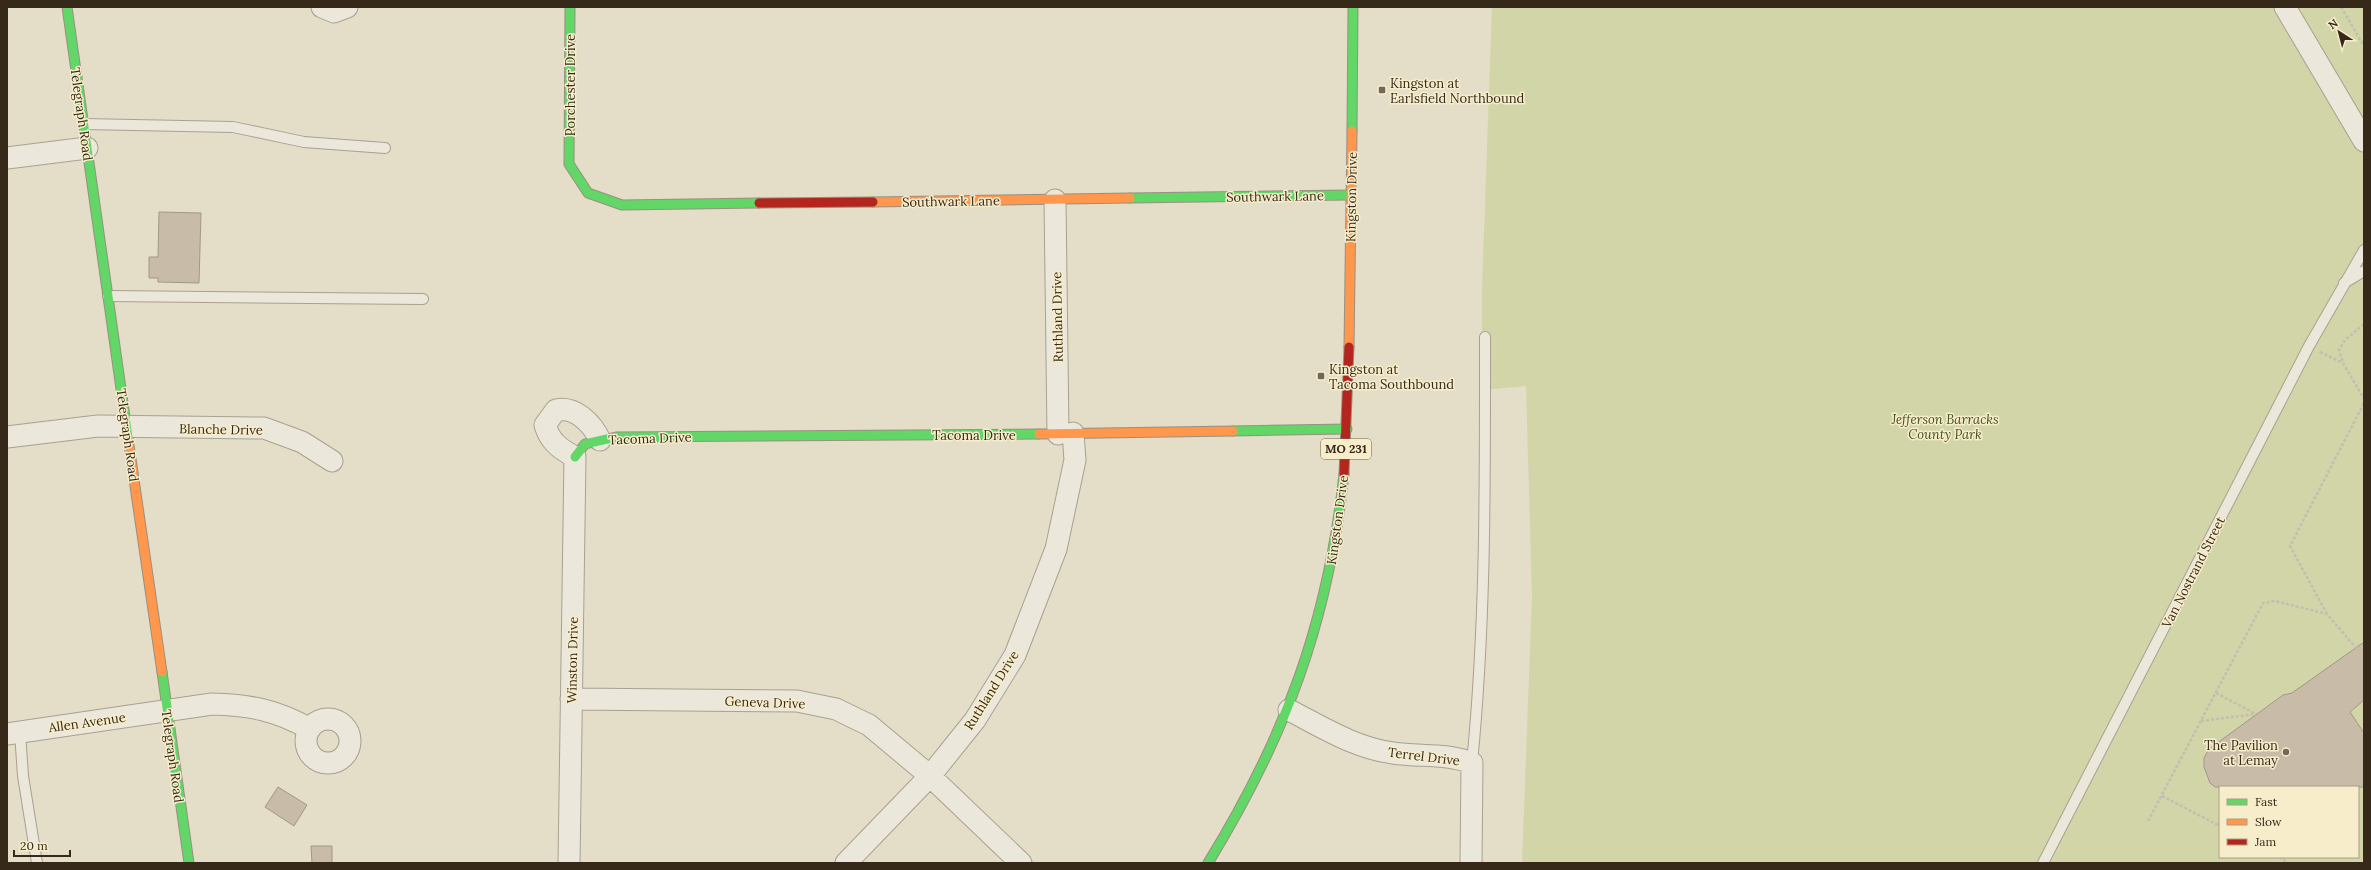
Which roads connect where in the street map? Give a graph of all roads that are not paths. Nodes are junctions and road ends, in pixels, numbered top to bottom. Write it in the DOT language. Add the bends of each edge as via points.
graph roads {
  1 [pos="67,7"];
  2 [pos="322,7"];
  3 [pos="347,7"];
  4 [pos="570,7"];
  5 [pos="1353,7"];
  6 [pos="2285,7"];
  7 [pos="84,124"];
  8 [pos="2364,141"];
  9 [pos="87,148"];
  10 [pos="385,148"];
  11 [pos="7,158"];
  12 [pos="569,164"];
  13 [pos="1351,195"];
  14 [pos="1055,200"];
  15 [pos="2364,250"];
  16 [pos="2364,271"];
  17 [pos="2344,283"];
  18 [pos="108,296"];
  19 [pos="423,300"];
  20 [pos="1485,337"];
  21 [pos="127,427"];
  22 [pos="1347,429"];
  23 [pos="1066,434"];
  24 [pos="7,437"];
  25 [pos="600,440"];
  26 [pos="575,457"];
  27 [pos="332,461"];
  28 [pos="571,699"];
  29 [pos="1289,710"];
  30 [pos="167,711"];
  31 [pos="310,729"];
  32 [pos="13,733"];
  33 [pos="1472,763"];
  34 [pos="930,776"];
  35 [pos="37,863"];
  36 [pos="189,863"];
  37 [pos="569,863"];
  38 [pos="846,863"];
  39 [pos="1021,863"];
  40 [pos="1208,863"];
  41 [pos="1471,863"];
  42 [pos="2043,863"];
  1 -- 7 [label="main road, Telegraph Road"];
  2 -- 3 [label="street" via="334,12"];
  4 -- 12 [label="main road, Porchester Drive"];
  5 -- 13 [label="main road, Kingston Drive / MO 231"];
  6 -- 8 [label="street"];
  7 -- 9 [label="main road, Telegraph Road"];
  7 -- 10 [label="lane" via="233,127 304,142"];
  9 -- 11 [label="street"];
  9 -- 18 [label="main road, Telegraph Road"];
  12 -- 14 [label="main road, Southwark Lane" via="588,193 622,205"];
  13 -- 14 [label="main road, Southwark Lane"];
  13 -- 22 [label="main road, Kingston Drive / MO 231"];
  14 -- 23 [label="street, Ruthland Drive"];
  15 -- 17 [label="lane, Van Nostrand Street"];
  16 -- 17 [label="lane, Van Nostrand Street"];
  17 -- 42 [label="lane, Van Nostrand Street" via="2309,346"];
  18 -- 19 [label="lane"];
  18 -- 21 [label="main road, Telegraph Road"];
  20 -- 33 [label="lane" via="1485,519 1479,695"];
  21 -- 24 [label="street, Blanche Drive" via="98,426"];
  21 -- 27 [label="street, Blanche Drive" via="264,428 302,442"];
  21 -- 30 [label="main road, Telegraph Road"];
  22 -- 23 [label="main road, Tacoma Drive"];
  22 -- 29 [label="main road, Kingston Drive / MO 231" via="1341,500 1329,576 1314,637"];
  23 -- 25 [label="main road, Tacoma Drive" via="616,437"];
  23 -- 34 [label="street, Ruthland Drive" via="1075,460 1056,549 1015,655 975,720"];
  25 -- 26 [label="main road, Tacoma Drive" via="585,444"];
  25 -- 26 [label="street, Tacoma Drive" via="578,414 565,408 556,410 545,425 549,436 560,449"];
  26 -- 28 [label="street, Winston Drive"];
  28 -- 34 [label="street, Geneva Drive" via="797,701 836,709 869,724"];
  28 -- 37 [label="street, Winston Drive"];
  29 -- 33 [label="street, Terrel Drive" via="1350,742 1392,753 1459,758"];
  29 -- 40 [label="main road, Kingston Drive / MO 231" via="1246,801"];
  30 -- 31 [label="street, Allen Avenue" via="212,704 238,705 268,710 289,717"];
  30 -- 32 [label="street, Allen Avenue"];
  30 -- 36 [label="main road, Telegraph Road"];
  32 -- 35 [label="lane" via="23,776"];
  33 -- 41 [label="street"];
  34 -- 38 [label="street, Ruthland Drive"];
  34 -- 39 [label="street, Geneva Drive"];
}
